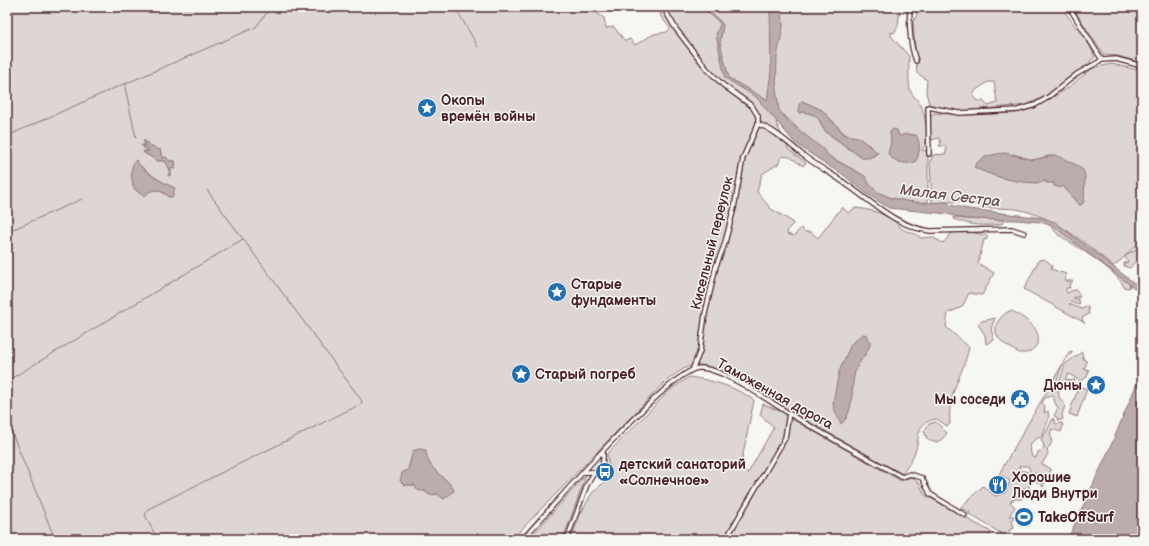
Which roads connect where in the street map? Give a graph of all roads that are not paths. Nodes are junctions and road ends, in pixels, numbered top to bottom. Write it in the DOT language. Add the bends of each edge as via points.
graph roads {
  1 [pos="663,7"];
  2 [pos="910,7"];
  3 [pos="1069,7"];
  4 [pos="916,60"];
  5 [pos="1102,60"];
  6 [pos="1142,66"];
  7 [pos="758,124"];
  8 [pos="929,154"];
  9 [pos="1024,233"];
  10 [pos="693,368"];
  11 [pos="789,413"];
  12 [pos="603,452"];
  13 [pos="583,472"];
  14 [pos="594,473"];
  15 [pos="965,515"];
  16 [pos="523,539"];
  17 [pos="567,539"];
  18 [pos="726,539"];
  1 -- 7 [label="street" via="683,39 707,69 756,111"];
  2 -- 4 [label="street" via="913,53"];
  3 -- 5 [label="street"];
  5 -- 6 [label="street" via="1116,58"];
  5 -- 8 [label="street" via="1077,74 1048,98 1018,110 959,113 928,107"];
  7 -- 9 [label="street" via="767,127 810,161 885,213 907,224 930,231 1012,229"];
  7 -- 10 [label="street, Кисельный переулок" via="744,158 736,199 705,314 700,351"];
  10 -- 11 [label="street, Таможенная дорога" via="713,370"];
  10 -- 12 [label="street" via="654,397"];
  11 -- 15 [label="street, Таможенная дорога" via="902,477 910,474 922,478 930,494"];
  11 -- 18 [label="street" via="785,438"];
  12 -- 13 [label="street"];
  12 -- 14 [label="street" via="602,467"];
  13 -- 14 [label="street"];
  13 -- 16 [label="street"];
  14 -- 17 [label="street"];
}
